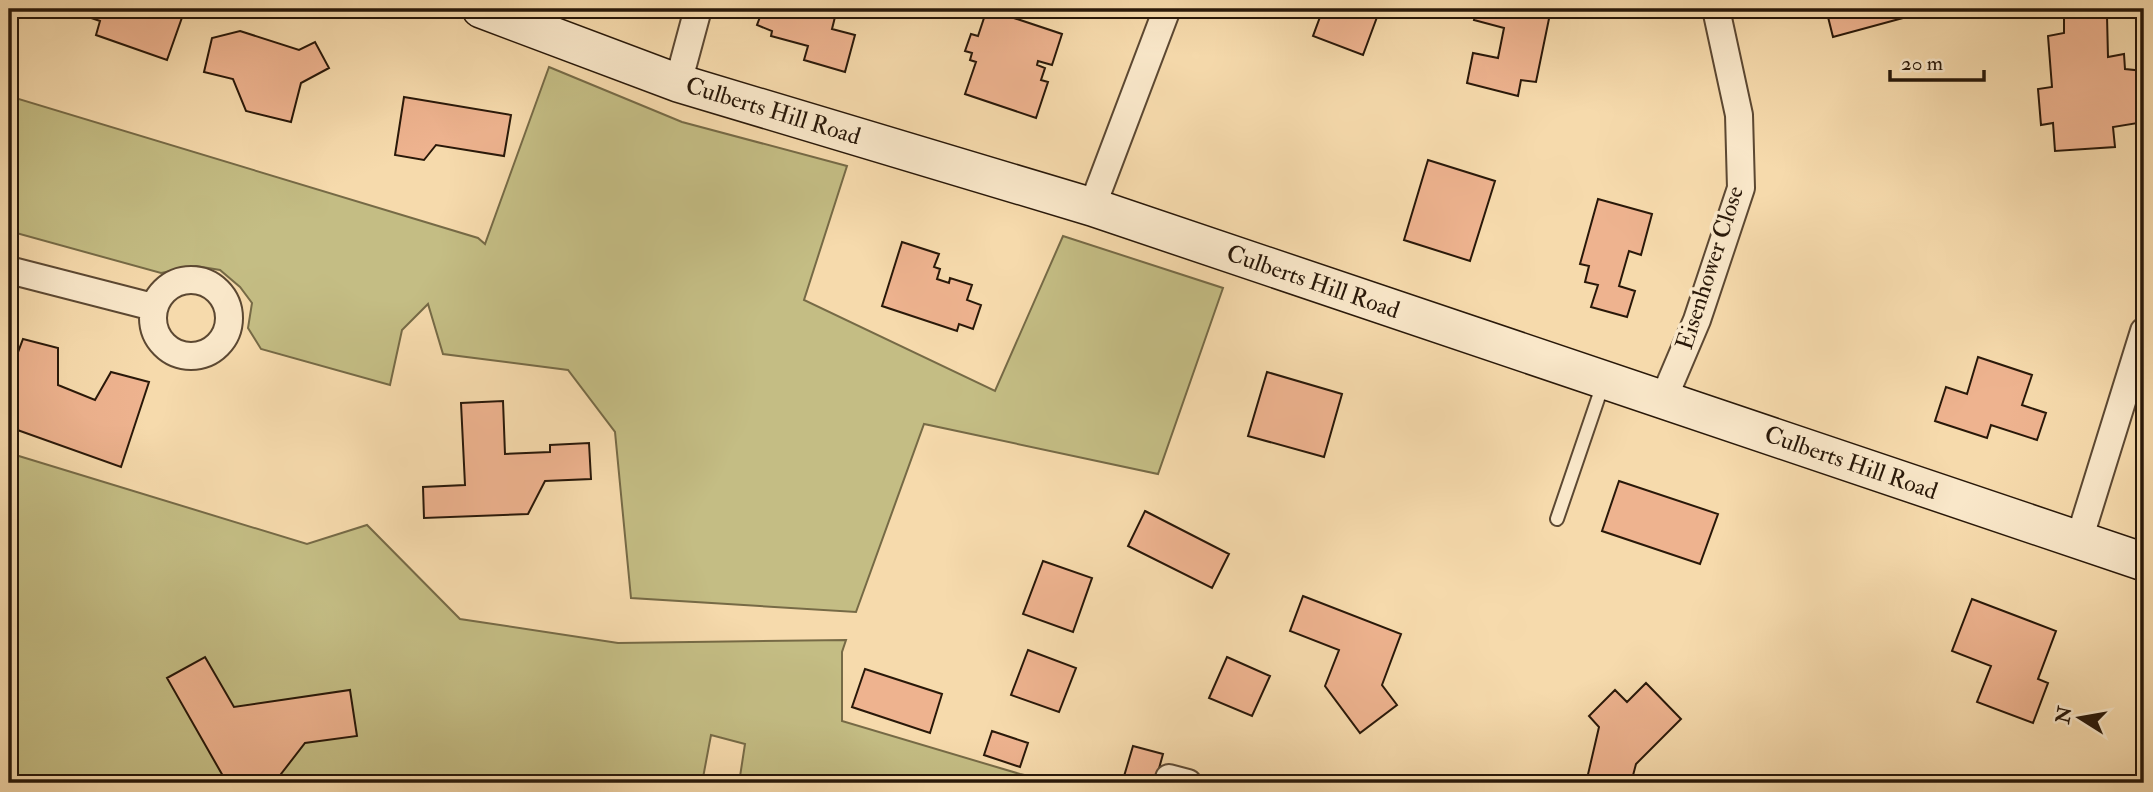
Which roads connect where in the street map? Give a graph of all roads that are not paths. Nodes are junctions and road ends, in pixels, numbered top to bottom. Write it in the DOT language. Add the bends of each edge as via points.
graph roads {
  1 [pos="481,9"];
  2 [pos="698,9"];
  3 [pos="1167,9"];
  4 [pos="1716,9"];
  5 [pos="678,82"];
  6 [pos="1092,207"];
  7 [pos="9,270"];
  8 [pos="153,307"];
  9 [pos="2144,331"];
  10 [pos="1604,380"];
  11 [pos="1663,400"];
  12 [pos="1557,519"];
  13 [pos="2079,540"];
  14 [pos="2144,562"];
  1 -- 5 [label="street, Culberts Hill Road"];
  2 -- 5 [label="street"];
  3 -- 6 [label="street"];
  4 -- 11 [label="street, Eisenhower Close" via="1739,115 1741,188 1697,320"];
  5 -- 6 [label="street, Culberts Hill Road"];
  6 -- 10 [label="street, Culberts Hill Road"];
  7 -- 8 [label="street"];
  9 -- 13 [label="street"];
  10 -- 11 [label="street, Culberts Hill Road"];
  10 -- 12 [label="lane"];
  11 -- 13 [label="street, Culberts Hill Road"];
  13 -- 14 [label="street, Culberts Hill Road"];
}
